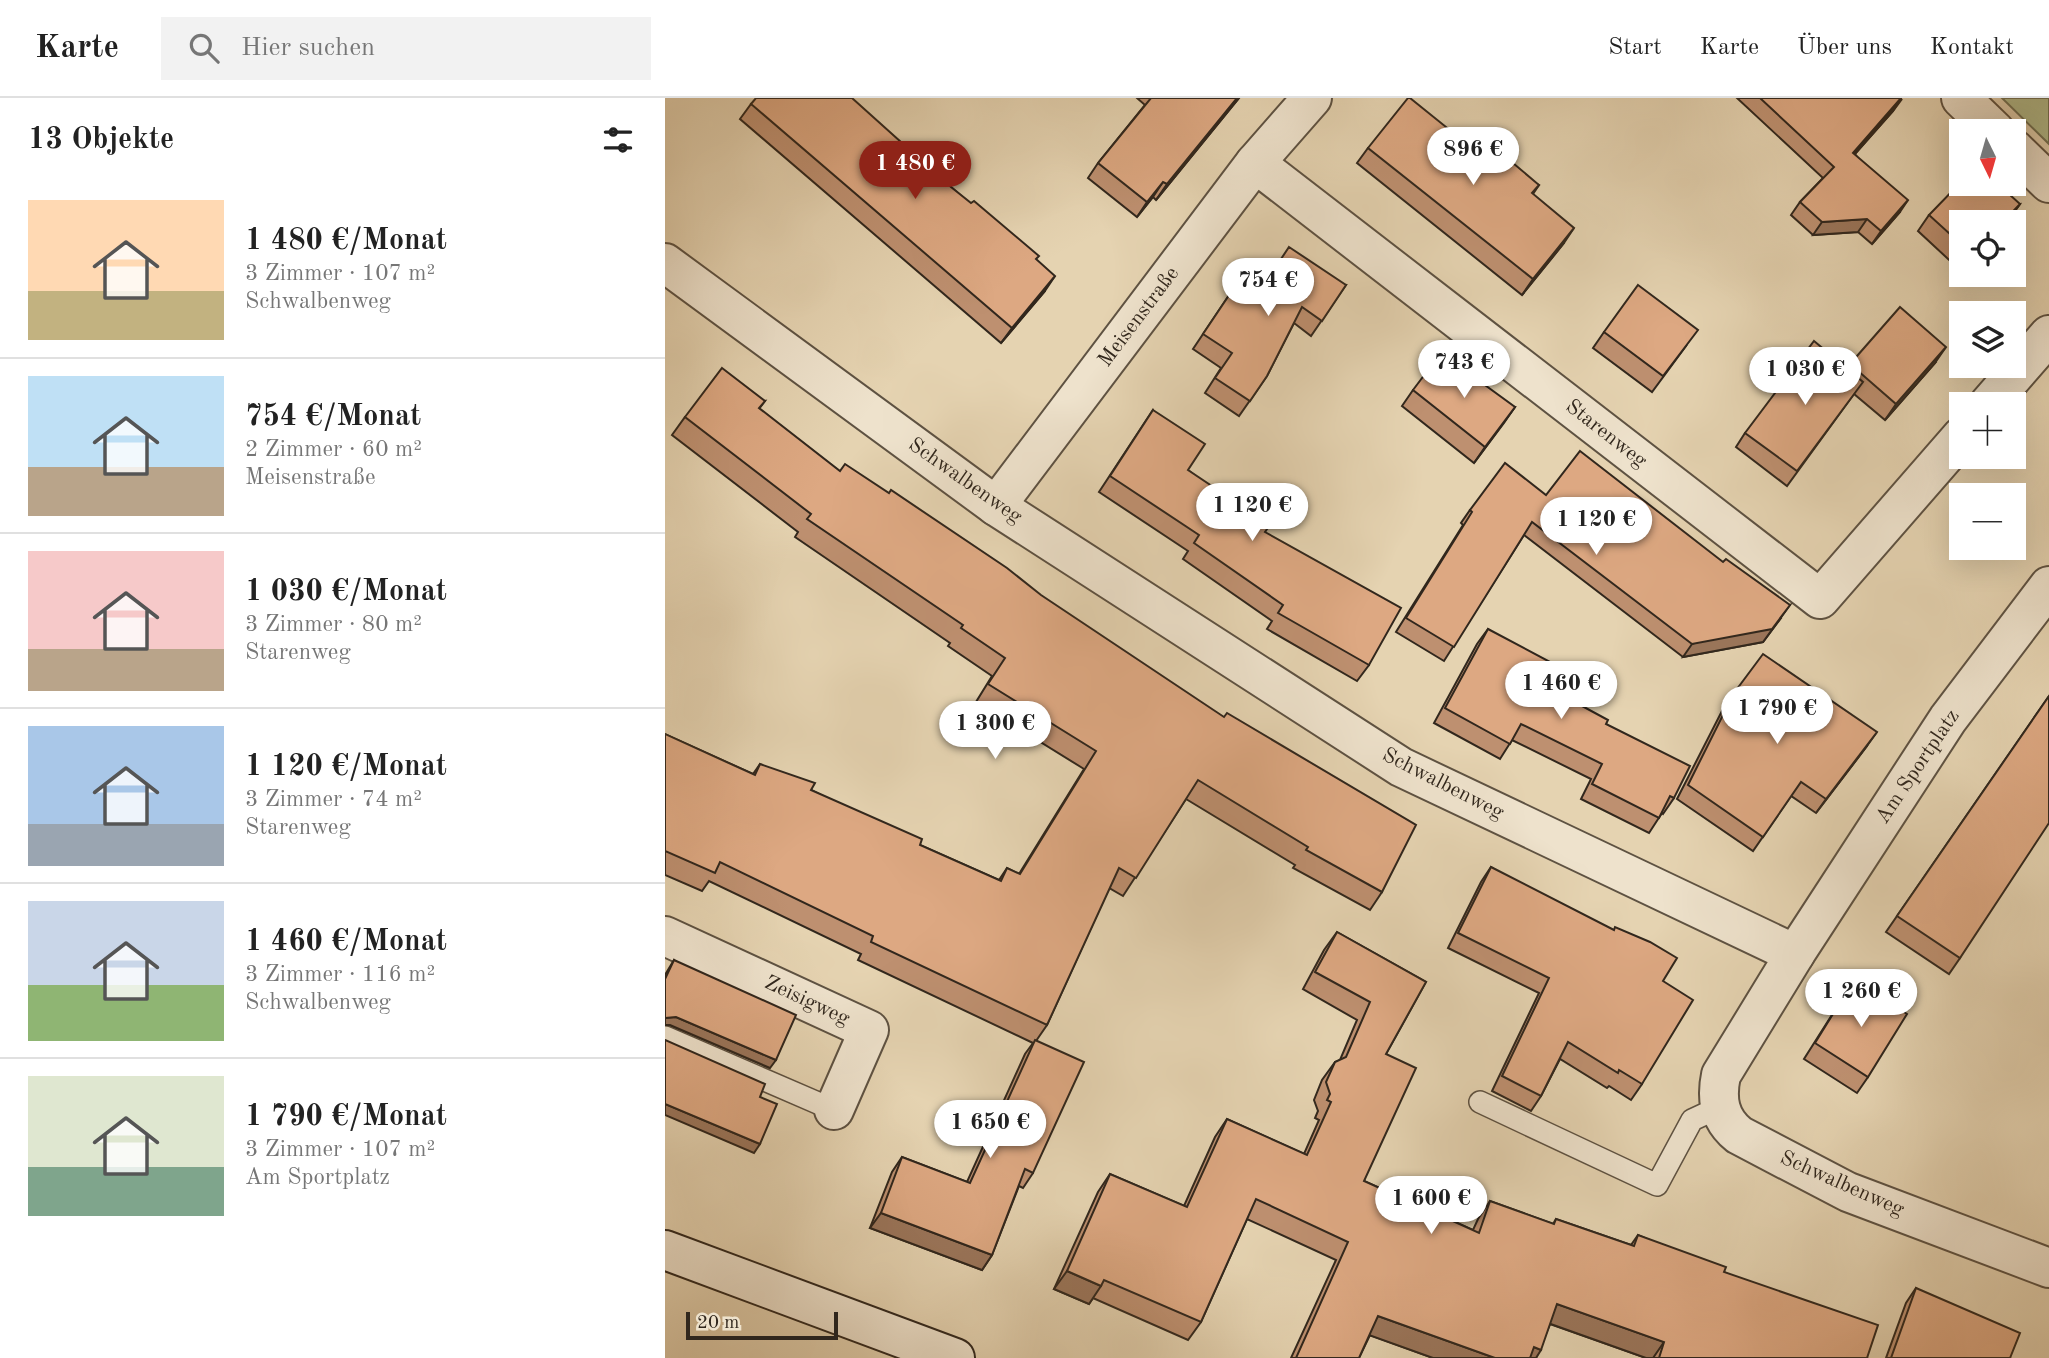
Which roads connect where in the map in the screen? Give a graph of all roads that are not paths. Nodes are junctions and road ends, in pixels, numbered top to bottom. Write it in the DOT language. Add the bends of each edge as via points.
graph roads {
  1 [pos="1312,98"];
  2 [pos="1961,98"];
  3 [pos="1983,119"];
  4 [pos="2027,162"];
  5 [pos="1255,163"];
  6 [pos="2049,183"];
  7 [pos="665,263"];
  8 [pos="2049,335"];
  9 [pos="1999,392"];
  10 [pos="1949,451"];
  11 [pos="996,506"];
  12 [pos="2049,586"];
  13 [pos="665,936"];
  14 [pos="1794,954"];
  15 [pos="665,1037"];
  16 [pos="1480,1102"];
  17 [pos="1720,1107"];
  18 [pos="834,1110"];
  19 [pos="665,1250"];
  20 [pos="2049,1268"];
  21 [pos="955,1358"];
  1 -- 5 [label="street, Meisenstraße"];
  2 -- 3 [label="street"];
  4 -- 6 [label="street"];
  5 -- 10 [label="street, Starenweg" via="1820,599"];
  5 -- 11 [label="street, Meisenstraße"];
  7 -- 11 [label="street, Schwalbenweg"];
  8 -- 9 [label="street"];
  11 -- 14 [label="street, Schwalbenweg" via="1401,767"];
  12 -- 14 [label="street, Am Sportplatz" via="1948,719"];
  13 -- 18 [label="street, Zeisigweg" via="869,1030"];
  14 -- 17 [label="street" via="1721,1075"];
  15 -- 18 [label="lane"];
  16 -- 17 [label="lane" via="1657,1185 1692,1120"];
  17 -- 20 [label="street, Schwalbenweg" via="1725,1124 1739,1135 1848,1192"];
  19 -- 21 [label="street"];
}
